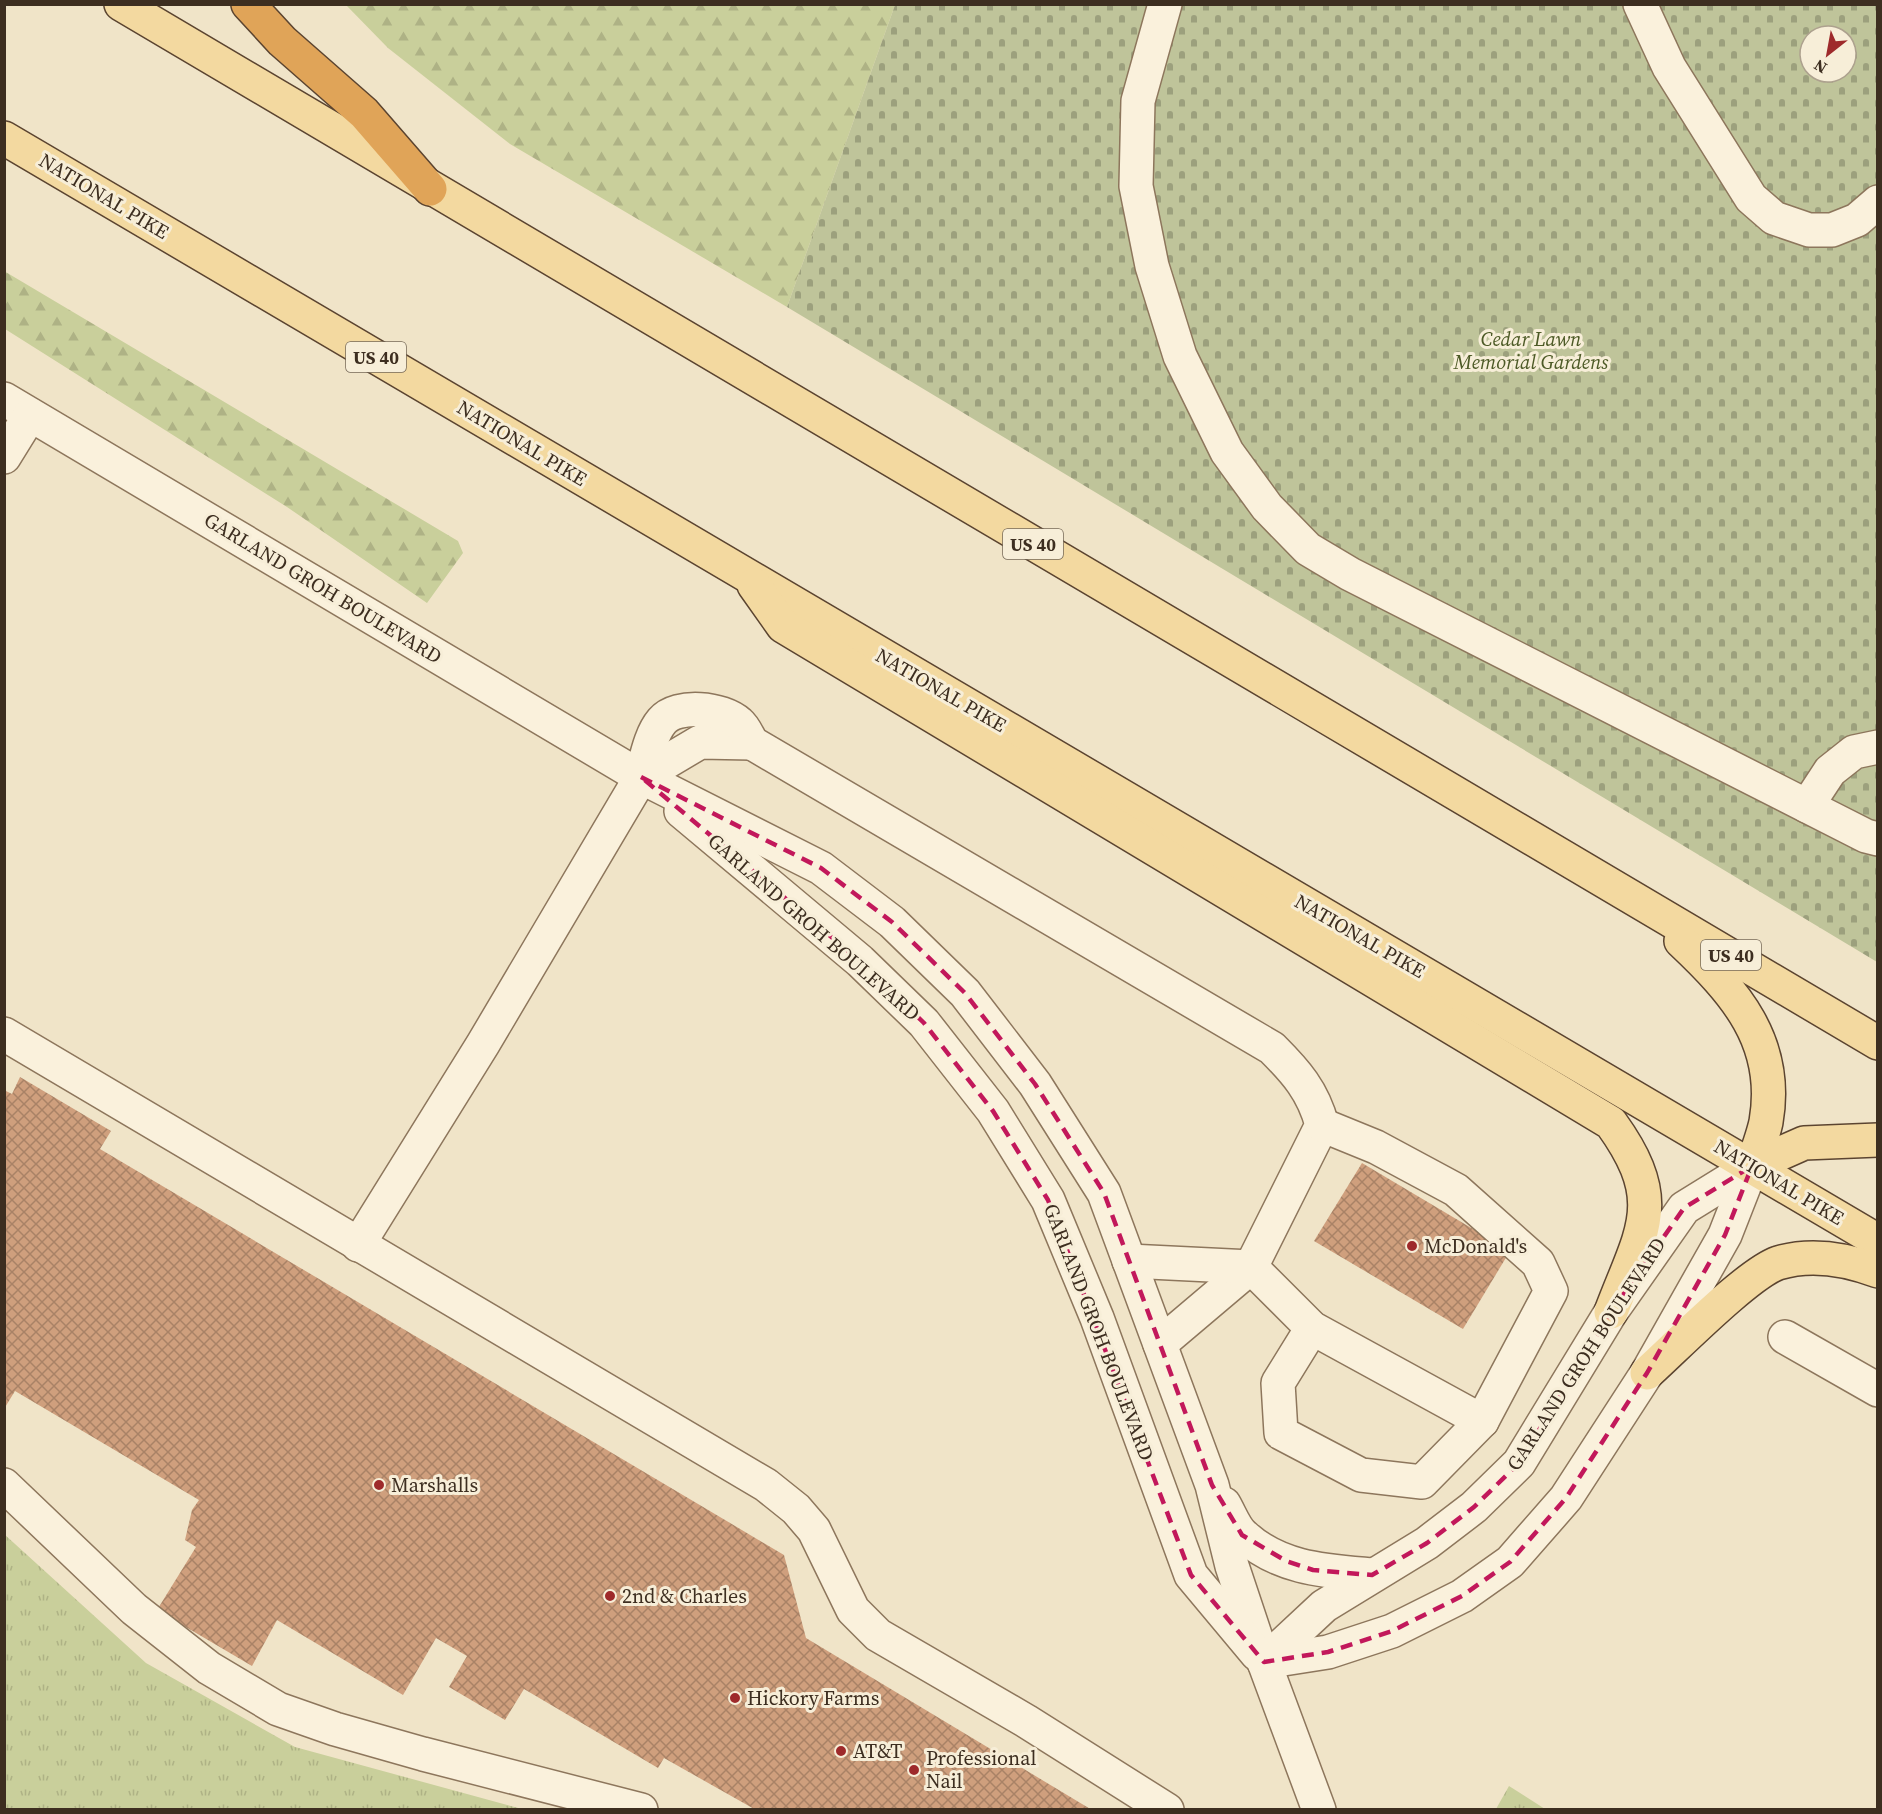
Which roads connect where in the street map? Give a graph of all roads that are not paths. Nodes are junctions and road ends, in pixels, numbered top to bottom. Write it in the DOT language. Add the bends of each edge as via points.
graph roads {
  1 [pos="121,4"];
  2 [pos="248,4"];
  3 [pos="1165,4"];
  4 [pos="1640,4"];
  5 [pos="4,138"];
  6 [pos="430,189"];
  7 [pos="1878,201"];
  8 [pos="17,407"];
  9 [pos="4,457"];
  10 [pos="748,576"];
  11 [pos="1878,747"];
  12 [pos="641,777"];
  13 [pos="1807,806"];
  14 [pos="1878,839"];
  15 [pos="1637,898"];
  16 [pos="4,1034"];
  17 [pos="1878,1043"];
  18 [pos="1322,1125"];
  19 [pos="1878,1140"];
  20 [pos="1752,1166"];
  21 [pos="1878,1241"];
  22 [pos="358,1245"];
  23 [pos="1129,1261"];
  24 [pos="1251,1267"];
  25 [pos="1878,1271"];
  26 [pos="1611,1312"];
  27 [pos="1312,1328"];
  28 [pos="1785,1337"];
  29 [pos="1160,1344"];
  30 [pos="1647,1373"];
  31 [pos="1878,1390"];
  32 [pos="1482,1421"];
  33 [pos="4,1485"];
  34 [pos="1212,1485"];
  35 [pos="1372,1575"];
  36 [pos="1264,1662"];
  37 [pos="642,1809"];
  38 [pos="1167,1809"];
  39 [pos="1319,1809"];
  1 -- 6 [label="main road, US 40"];
  2 -- 6 [label="highway" via="282,41 364,113"];
  3 -- 13 [label="street" via="1137,101 1136,186 1152,266 1180,356 1227,452 1267,507 1308,549 1350,574"];
  4 -- 7 [label="street" via="1669,67 1751,198 1774,218 1809,230 1832,230 1857,220"];
  5 -- 10 [label="main road, NATIONAL PIKE / US 40"];
  6 -- 15 [label="main road, US 40"];
  8 -- 9 [label="street"];
  8 -- 12 [label="street, GARLAND GROH BOULEVARD"];
  10 -- 20 [label="main road, NATIONAL PIKE / US 40"];
  10 -- 26 [label="main road" via="783,626 1611,1123 1631,1151 1646,1190 1645,1222"];
  11 -- 13 [label="street" via="1854,752 1830,771"];
  12 -- 18 [label="street" via="662,720 679,712 711,710 728,716 740,724 752,742 1272,1048 1304,1082 1317,1104"];
  12 -- 22 [label="street"];
  12 -- 23 [label="street, GARLAND GROH BOULEVARD" via="821,868 892,922 957,986 1035,1083 1104,1193"];
  12 -- 36 [label="street, GARLAND GROH BOULEVARD" via="860,961 924,1023 993,1111 1048,1200 1097,1318 1191,1575"];
  13 -- 14 [label="street"];
  15 -- 17 [label="main road, US 40"];
  15 -- 20 [label="main road" via="1723,981 1749,1017 1767,1067 1766,1121"];
  16 -- 22 [label="street"];
  18 -- 24 [label="street"];
  18 -- 32 [label="street" via="1376,1147 1456,1190 1539,1263 1551,1291"];
  19 -- 20 [label="main road" via="1804,1143"];
  20 -- 21 [label="main road, NATIONAL PIKE / US 40"];
  20 -- 26 [label="street, GARLAND GROH BOULEVARD" via="1684,1208"];
  20 -- 30 [label="street" via="1725,1235"];
  22 -- 38 [label="street" via="766,1485 796,1509 814,1530 853,1610 878,1635"];
  23 -- 24 [label="street"];
  23 -- 29 [label="street, GARLAND GROH BOULEVARD"];
  24 -- 27 [label="street"];
  24 -- 29 [label="street"];
  25 -- 30 [label="main road" via="1854,1262 1813,1257 1777,1264 1749,1281"];
  26 -- 35 [label="street, GARLAND GROH BOULEVARD" via="1519,1463 1473,1507 1427,1543"];
  27 -- 32 [label="street"];
  27 -- 32 [label="street" via="1278,1383 1281,1433 1361,1475 1422,1482"];
  28 -- 31 [label="street"];
  29 -- 34 [label="street, GARLAND GROH BOULEVARD"];
  30 -- 36 [label="street" via="1566,1498 1510,1562 1462,1596 1392,1631 1329,1652"];
  33 -- 37 [label="street" via="134,1609 208,1668 278,1709 412,1751"];
  34 -- 35 [label="street" via="1242,1535 1267,1552 1313,1570"];
  34 -- 36 [label="street, GARLAND GROH BOULEVARD" via="1232,1566"];
  35 -- 36 [label="street, GARLAND GROH BOULEVARD" via="1324,1606"];
  36 -- 39 [label="street"];
}
